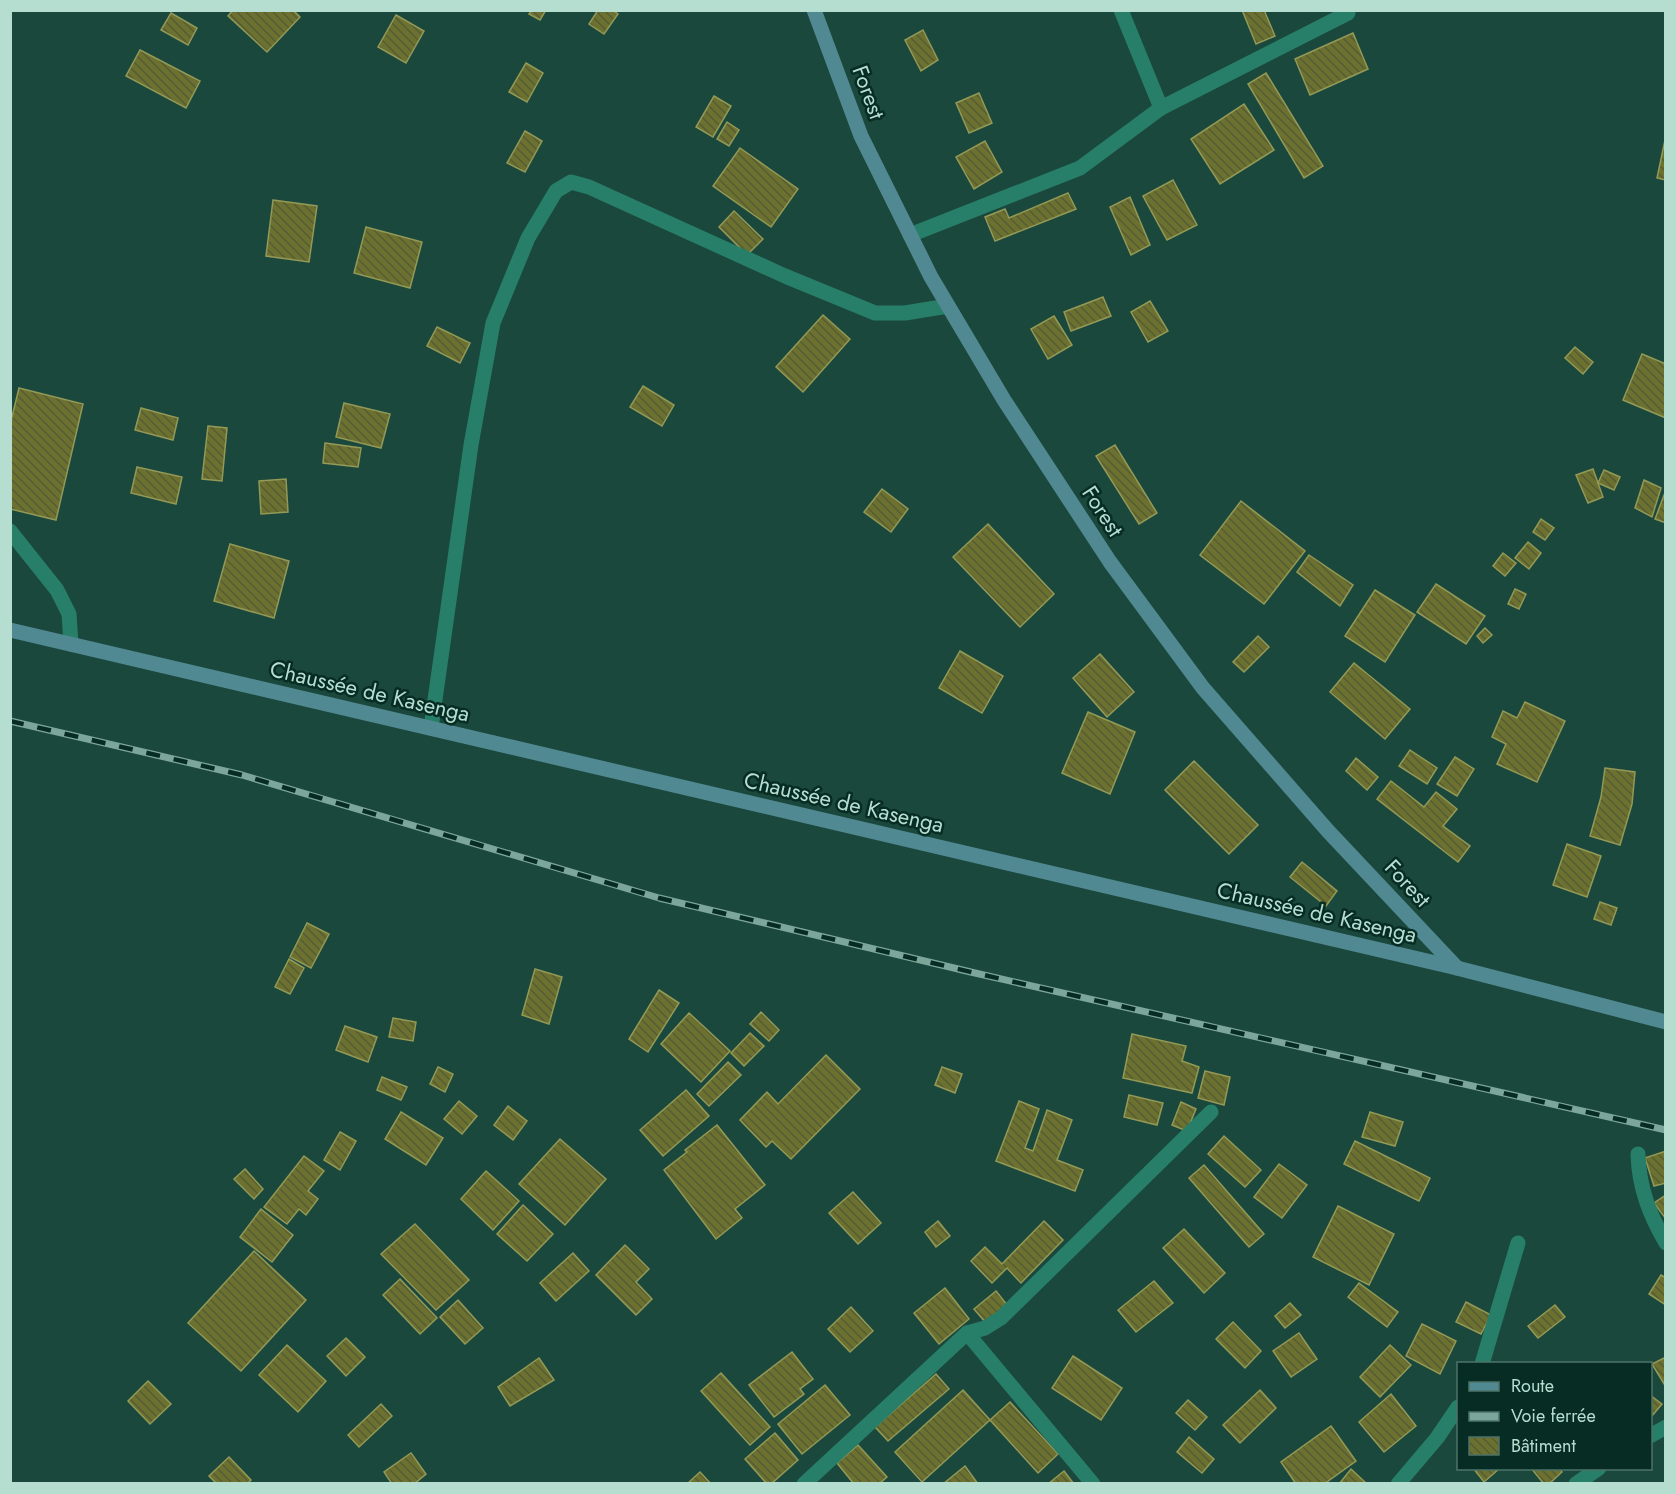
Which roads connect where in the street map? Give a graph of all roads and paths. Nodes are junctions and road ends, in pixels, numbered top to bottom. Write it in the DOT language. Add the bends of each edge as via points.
graph roads {
  1 [pos="814,10"];
  2 [pos="1121,10"];
  3 [pos="1347,10"];
  4 [pos="1161,108"];
  5 [pos="910,235"];
  6 [pos="948,306"];
  7 [pos="10,531"];
  8 [pos="10,630"];
  9 [pos="70,644"];
  10 [pos="431,728"];
  11 [pos="1457,968"];
  12 [pos="1665,1022"];
  13 [pos="1211,1112"];
  14 [pos="1638,1154"];
  15 [pos="1518,1243"];
  16 [pos="1665,1243"];
  17 [pos="967,1333"];
  18 [pos="1483,1362"];
  19 [pos="1457,1408"];
  20 [pos="1665,1427"];
  21 [pos="1652,1435"];
  22 [pos="1596,1470"];
  23 [pos="804,1484"];
  24 [pos="1093,1484"];
  25 [pos="1398,1484"];
  26 [pos="1576,1484"];
  1 -- 5 [label="main road, Forest" via="861,136"];
  2 -- 4 [label="street"];
  3 -- 4 [label="street" via="1348,13"];
  4 -- 5 [label="street" via="1080,168"];
  5 -- 6 [label="main road, Forest"];
  6 -- 10 [label="street" via="875,313 589,187 571,182 556,191 528,238 493,323 471,445"];
  6 -- 11 [label="main road, Forest" via="1110,562 1203,688 1328,831"];
  7 -- 9 [label="street" via="57,590 69,614"];
  8 -- 9 [label="main road, Chaussée de Kasenga"];
  9 -- 10 [label="main road, Chaussée de Kasenga"];
  10 -- 11 [label="main road, Chaussée de Kasenga"];
  11 -- 12 [label="main road, Chaussée de Kasenga"];
  13 -- 17 [label="street" via="1001,1318"];
  14 -- 16 [label="street" via="1643,1196"];
  15 -- 18 [label="street"];
  17 -- 23 [label="street"];
  17 -- 24 [label="street"];
  19 -- 25 [label="street"];
  20 -- 21 [label="street"];
  22 -- 26 [label="street"];
}
